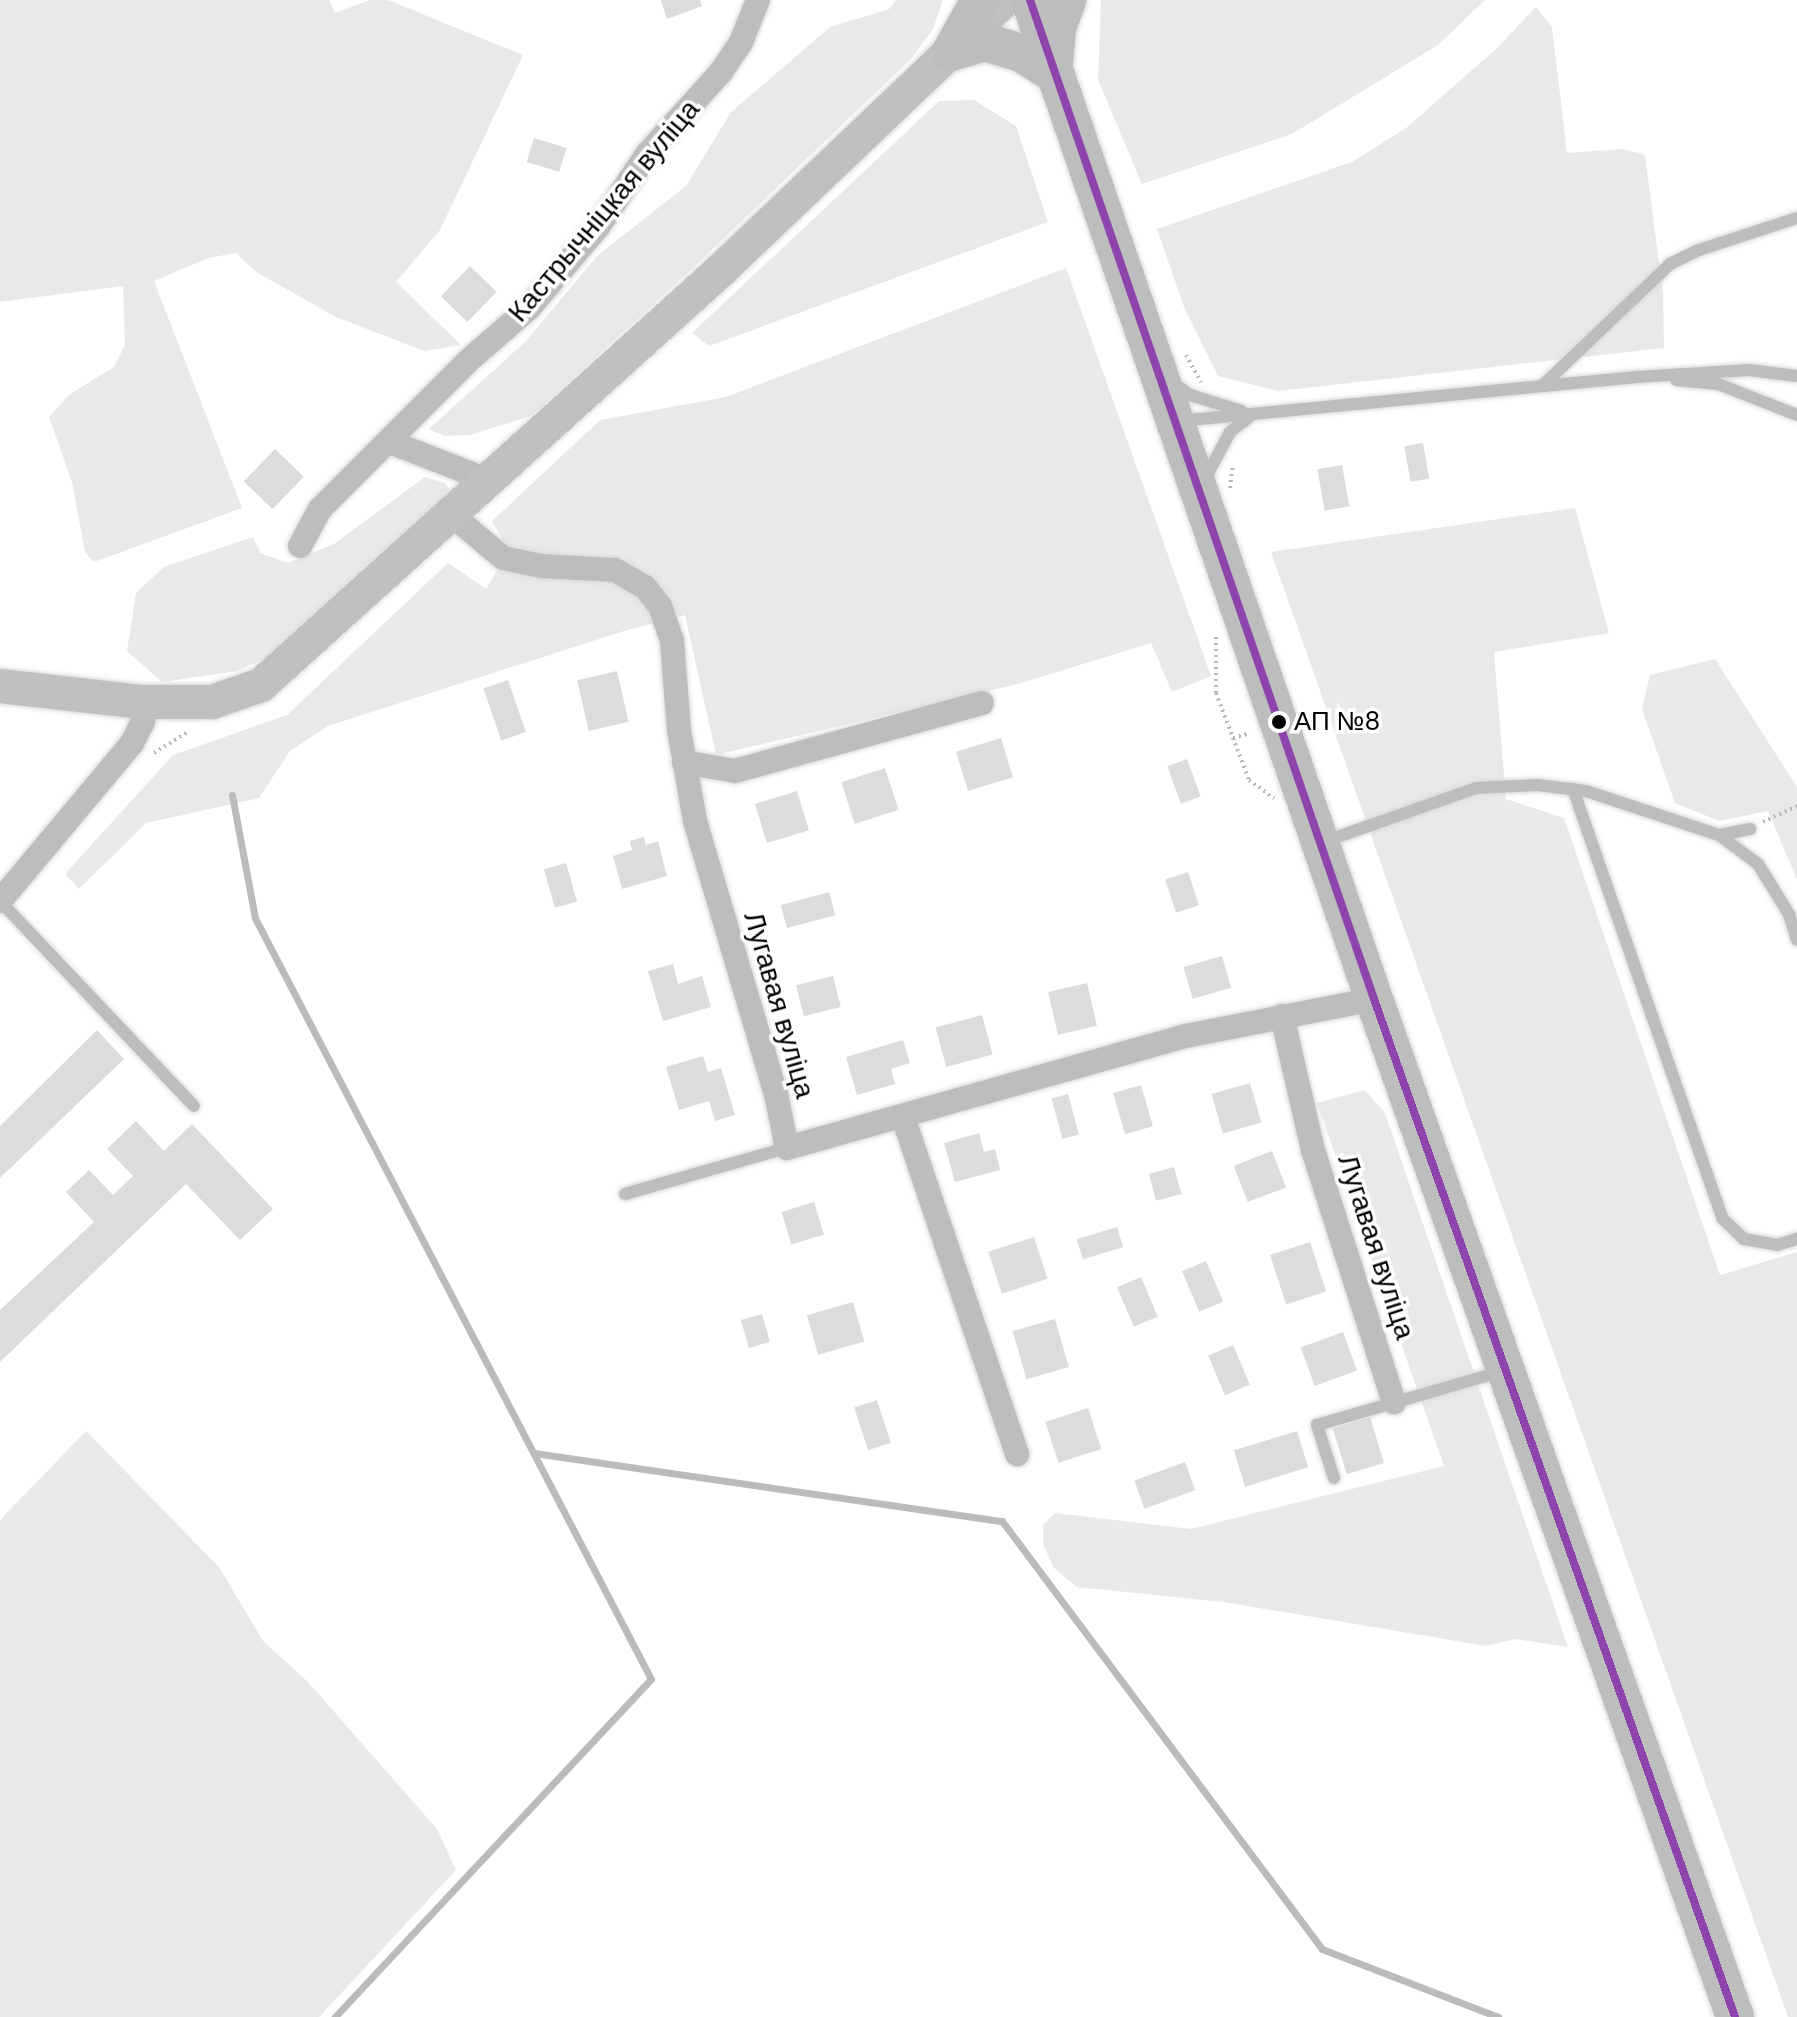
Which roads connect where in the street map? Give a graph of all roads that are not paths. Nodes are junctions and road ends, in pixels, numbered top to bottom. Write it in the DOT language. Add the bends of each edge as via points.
graph roads {
  1 [pos="758,0"];
  2 [pos="980,0"];
  3 [pos="1005,0"];
  4 [pos="1030,0"];
  5 [pos="1067,0"];
  6 [pos="951,52"];
  7 [pos="1055,74"];
  8 [pos="1797,218"];
  9 [pos="1168,356"];
  10 [pos="1797,376"];
  11 [pos="1637,377"];
  12 [pos="1542,386"];
  13 [pos="1253,414"];
  14 [pos="1797,415"];
  15 [pos="1174,422"];
  16 [pos="390,442"];
  17 [pos="490,481"];
  18 [pos="1216,497"];
  19 [pos="453,516"];
  20 [pos="300,546"];
  21 [pos="0,686"];
  22 [pos="143,702"];
  23 [pos="982,703"];
  24 [pos="684,762"];
  25 [pos="1573,789"];
  26 [pos="1750,829"];
  27 [pos="1719,835"];
  28 [pos="1320,843"];
  29 [pos="0,901"];
  30 [pos="1797,940"];
  31 [pos="1374,999"];
  32 [pos="1282,1016"];
  33 [pos="194,1106"];
  34 [pos="903,1117"];
  35 [pos="787,1148"];
  36 [pos="625,1194"];
  37 [pos="1797,1239"];
  38 [pos="1507,1370"];
  39 [pos="1394,1402"];
  40 [pos="1017,1454"];
  41 [pos="1334,1478"];
  42 [pos="1735,2017"];
  1 -- 16 [label="street, Кастрычніцкая вуліца" via="741,42 721,72 648,153 598,227 529,308 468,361"];
  2 -- 6 [label="main road"];
  3 -- 6 [label="street"];
  4 -- 7 [label="main road"];
  5 -- 7 [label="main road" via="1054,50"];
  6 -- 7 [label="main road" via="985,42 1021,53"];
  6 -- 17 [label="street"];
  7 -- 9 [label="main road"];
  8 -- 12 [label="lane" via="1670,264"];
  9 -- 13 [label="lane" via="1190,395"];
  9 -- 15 [label="main road"];
  10 -- 11 [label="lane" via="1749,370"];
  11 -- 12 [label="lane"];
  11 -- 14 [label="lane" via="1718,384"];
  12 -- 13 [label="lane"];
  13 -- 15 [label="lane"];
  13 -- 18 [label="lane" via="1218,450"];
  15 -- 18 [label="main road"];
  16 -- 17 [label="street"];
  16 -- 20 [label="street, Кастрычніцкая вуліца" via="320,509"];
  17 -- 19 [label="street"];
  18 -- 28 [label="main road"];
  19 -- 22 [label="street" via="261,685 212,702"];
  19 -- 24 [label="street, Лугавая вуліца" via="503,558 615,570 645,587 660,606 672,641"];
  21 -- 22 [label="street"];
  22 -- 29 [label="street" via="143,721 132,743"];
  23 -- 24 [label="street" via="735,771"];
  24 -- 35 [label="street, Лугавая вуліца" via="695,821 776,1094"];
  25 -- 27 [label="lane"];
  25 -- 28 [label="lane" via="1476,788"];
  25 -- 37 [label="lane" via="1723,1219 1744,1239 1777,1245"];
  26 -- 27 [label="lane"];
  27 -- 30 [label="lane" via="1758,864 1789,914"];
  28 -- 31 [label="main road"];
  29 -- 33 [label="lane"];
  31 -- 32 [label="street"];
  31 -- 38 [label="main road"];
  32 -- 34 [label="street" via="1186,1036"];
  32 -- 39 [label="street, Лугавая вуліца" via="1313,1150"];
  34 -- 35 [label="street"];
  34 -- 40 [label="street"];
  35 -- 36 [label="lane"];
  38 -- 39 [label="lane"];
  38 -- 42 [label="main road"];
  39 -- 41 [label="lane" via="1317,1425"];
}
